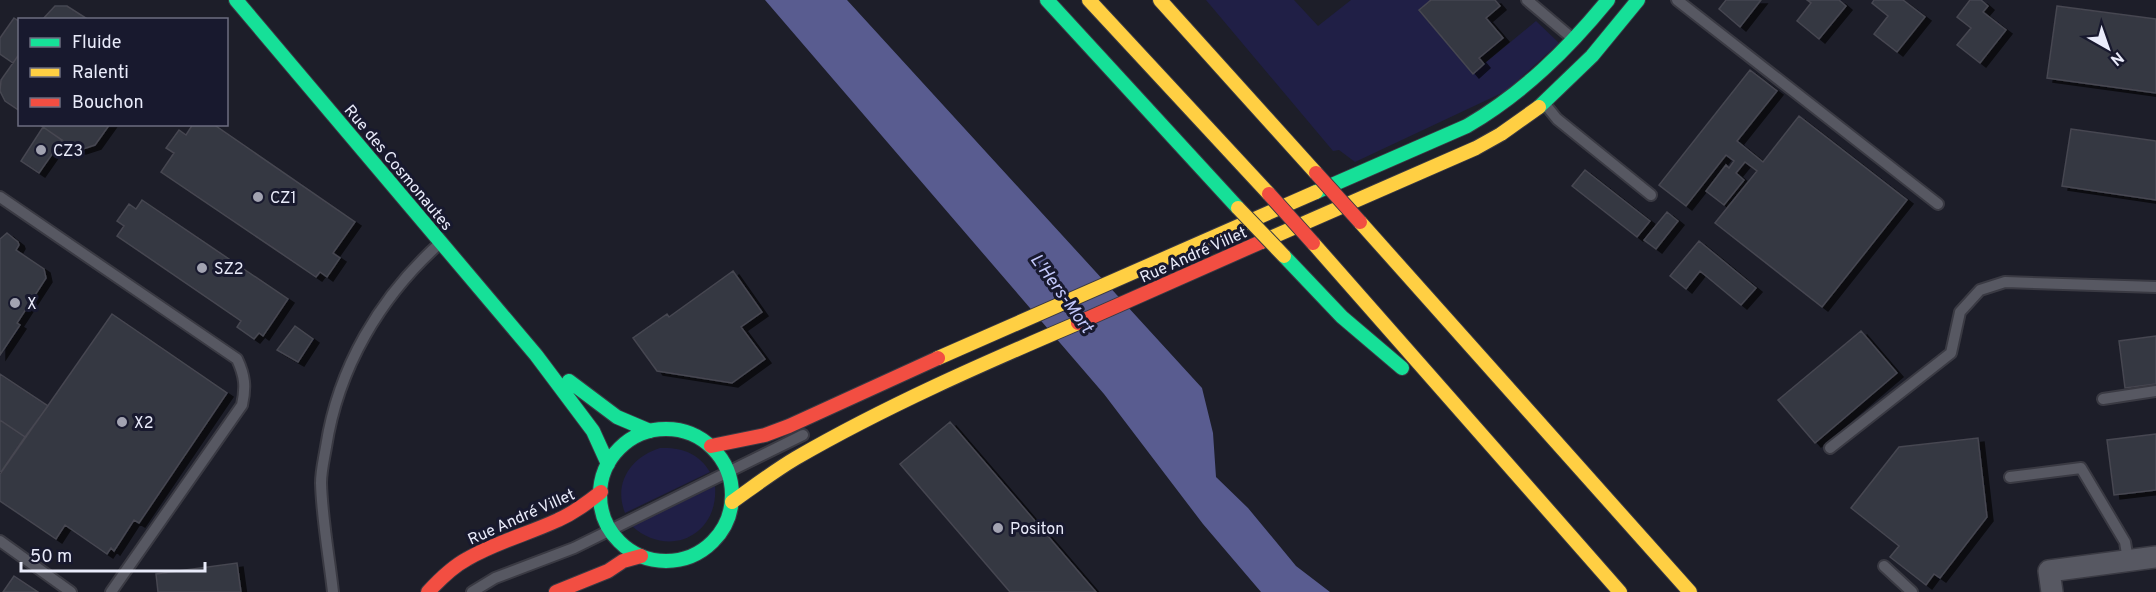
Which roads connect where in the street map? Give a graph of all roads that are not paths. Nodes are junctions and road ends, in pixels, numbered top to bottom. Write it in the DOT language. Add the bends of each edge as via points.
graph roads {
  1 [pos="236,0"];
  2 [pos="1047,0"];
  3 [pos="1089,0"];
  4 [pos="1160,0"];
  5 [pos="1527,0"];
  6 [pos="1608,0"];
  7 [pos="1638,0"];
  8 [pos="1677,0"];
  9 [pos="1604,24"];
  10 [pos="1574,40"];
  11 [pos="1545,104"];
  12 [pos="1504,117"];
  13 [pos="1413,163"];
  14 [pos="1367,170"];
  15 [pos="1364,191"];
  16 [pos="1651,195"];
  17 [pos="0,197"];
  18 [pos="1938,204"];
  19 [pos="441,242"];
  20 [pos="1205,254"];
  21 [pos="2156,287"];
  22 [pos="536,355"];
  23 [pos="2156,391"];
  24 [pos="2103,399"];
  25 [pos="817,429"];
  26 [pos="650,431"];
  27 [pos="711,446"];
  28 [pos="1492,446"];
  29 [pos="1830,448"];
  30 [pos="608,464"];
  31 [pos="729,472"];
  32 [pos="2010,477"];
  33 [pos="601,492"];
  34 [pos="732,502"];
  35 [pos="609,529"];
  36 [pos="0,541"];
  37 [pos="641,556"];
  38 [pos="2156,556"];
  39 [pos="2127,560"];
  40 [pos="1884,566"];
  41 [pos="71,592"];
  42 [pos="111,592"];
  43 [pos="333,592"];
  44 [pos="428,592"];
  45 [pos="472,592"];
  46 [pos="555,592"];
  47 [pos="1620,592"];
  48 [pos="1690,592"];
  49 [pos="1911,592"];
  50 [pos="2052,592"];
  1 -- 19 [label="main road, Rue des Cosmonautes"];
  2 -- 28 [label="main road, bridge" via="1342,317"];
  3 -- 28 [label="main road, bridge" via="1314,243"];
  4 -- 48 [label="main road, bridge"];
  5 -- 10 [label="lane"];
  6 -- 10 [label="main road, Rue André Villet"];
  7 -- 11 [label="main road, Rue André Villet" via="1581,70"];
  8 -- 18 [label="lane"];
  9 -- 12 [label="lane" via="1556,77"];
  10 -- 14 [label="main road, Rue André Villet" via="1546,70 1492,112"];
  11 -- 15 [label="main road, Rue André Villet" via="1484,144"];
  11 -- 16 [label="lane" via="1557,119"];
  13 -- 15 [label="lane"];
  14 -- 15 [label="lane"];
  14 -- 27 [label="main road, Rue André Villet" via="789,426"];
  15 -- 20 [label="lane"];
  15 -- 34 [label="main road, Rue André Villet" via="867,419 781,467"];
  17 -- 42 [label="lane" via="237,359 244,374 242,405"];
  19 -- 22 [label="main road, Rue des Cosmonautes"];
  19 -- 43 [label="lane" via="411,271 383,308 351,360 331,417 321,481"];
  21 -- 29 [label="lane" via="2005,282 1980,290 1960,312 1951,353"];
  22 -- 26 [label="main road, Rue des Cosmonautes" via="610,414"];
  22 -- 30 [label="main road, Rue des Cosmonautes" via="593,431"];
  23 -- 24 [label="lane"];
  25 -- 31 [label="lane"];
  26 -- 27 [label="main road" via="682,431"];
  26 -- 30 [label="main road" via="633,438"];
  27 -- 31 [label="main road"];
  28 -- 47 [label="main road"];
  30 -- 33 [label="main road"];
  31 -- 34 [label="main road"];
  31 -- 35 [label="lane"];
  32 -- 39 [label="lane" via="2081,468 2125,542"];
  33 -- 35 [label="main road" via="602,511"];
  33 -- 44 [label="main road, Rue André Villet" via="590,503 562,518 462,561"];
  34 -- 37 [label="main road" via="717,537 702,550 665,561"];
  35 -- 37 [label="main road" via="623,545"];
  35 -- 45 [label="lane" via="574,548 495,578"];
  36 -- 41 [label="lane"];
  37 -- 46 [label="main road"];
  38 -- 39 [label="street"];
  39 -- 50 [label="street" via="2049,571"];
  40 -- 49 [label="lane"];
}
